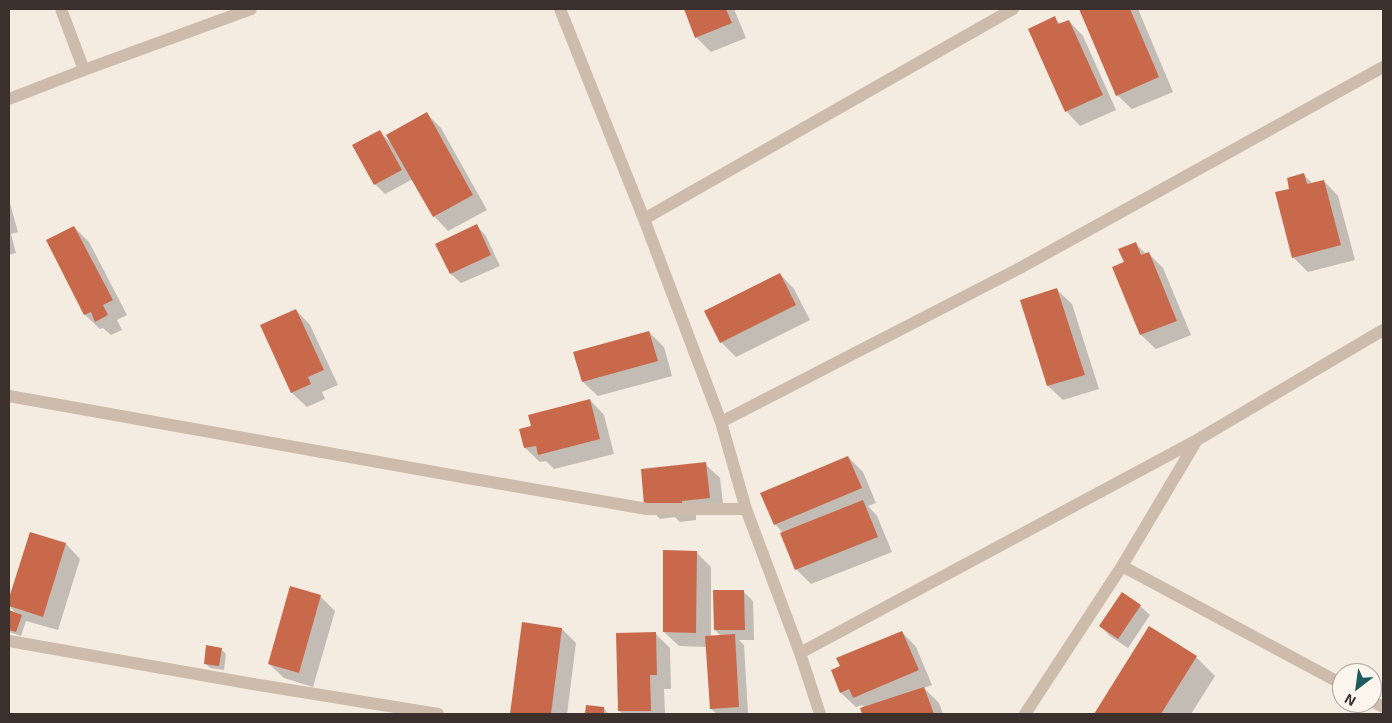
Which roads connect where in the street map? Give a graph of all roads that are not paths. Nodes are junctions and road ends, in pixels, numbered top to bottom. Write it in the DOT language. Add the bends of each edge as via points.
graph roads {
  1 [pos="61,9"];
  2 [pos="251,9"];
  3 [pos="560,9"];
  4 [pos="1013,9"];
  5 [pos="1383,67"];
  6 [pos="84,70"];
  7 [pos="9,99"];
  8 [pos="644,219"];
  9 [pos="1383,330"];
  10 [pos="9,396"];
  11 [pos="721,422"];
  12 [pos="1197,440"];
  13 [pos="746,509"];
  14 [pos="1122,566"];
  15 [pos="9,640"];
  16 [pos="800,653"];
  17 [pos="1332,679"];
  18 [pos="438,714"];
  19 [pos="820,714"];
  20 [pos="1025,714"];
  1 -- 6 [label="street"];
  2 -- 6 [label="street"];
  3 -- 8 [label="street"];
  4 -- 8 [label="street"];
  5 -- 11 [label="street" via="1020,268"];
  6 -- 7 [label="street"];
  8 -- 11 [label="street"];
  9 -- 12 [label="street"];
  10 -- 13 [label="street" via="647,509"];
  11 -- 13 [label="street"];
  12 -- 14 [label="street"];
  12 -- 16 [label="street"];
  13 -- 16 [label="street"];
  14 -- 17 [label="street"];
  14 -- 20 [label="street"];
  15 -- 18 [label="street"];
  16 -- 19 [label="street"];
}
